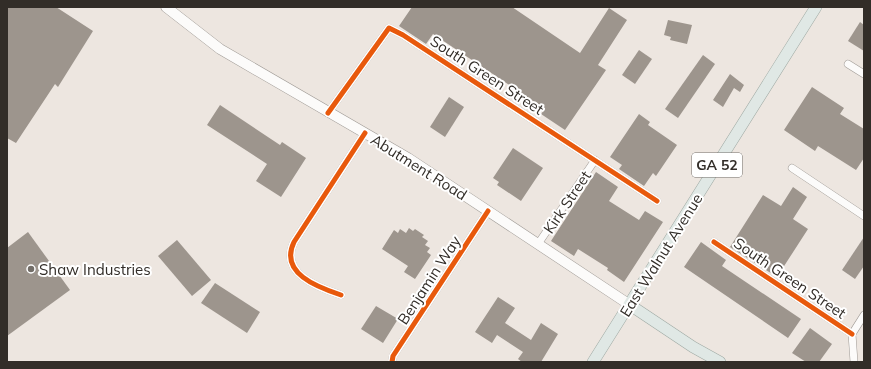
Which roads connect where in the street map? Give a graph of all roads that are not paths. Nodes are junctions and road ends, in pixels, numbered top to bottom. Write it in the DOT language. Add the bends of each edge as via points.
graph roads {
  1 [pos="166,7"];
  2 [pos="816,7"];
  3 [pos="848,64"];
  4 [pos="864,74"];
  5 [pos="328,113"];
  6 [pos="365,133"];
  7 [pos="595,160"];
  8 [pos="792,168"];
  9 [pos="657,201"];
  10 [pos="488,211"];
  11 [pos="864,216"];
  12 [pos="714,242"];
  13 [pos="538,244"];
  14 [pos="341,295"];
  15 [pos="630,305"];
  16 [pos="864,314"];
  17 [pos="852,334"];
  18 [pos="392,362"];
  19 [pos="593,362"];
  20 [pos="720,362"];
  21 [pos="854,362"];
  1 -- 5 [label="main road, Abutment Road" via="220,49"];
  2 -- 15 [label="main road, East Walnut Avenue / GA 52"];
  3 -- 4 [label="street"];
  5 -- 6 [label="main road, Abutment Road"];
  5 -- 7 [label="street, South Green Street" via="389,28"];
  6 -- 10 [label="main road, Abutment Road"];
  6 -- 14 [label="street" via="294,242 290,254 292,266 296,271 324,289"];
  7 -- 9 [label="street, South Green Street"];
  7 -- 13 [label="street, Kirk Street"];
  8 -- 11 [label="street"];
  10 -- 13 [label="main road, Abutment Road"];
  10 -- 18 [label="street, Benjamin Way" via="393,356"];
  12 -- 17 [label="street, South Green Street"];
  13 -- 15 [label="main road, Abutment Road"];
  15 -- 19 [label="main road, East Walnut Avenue / GA 52"];
  15 -- 20 [label="main road" via="693,348"];
  16 -- 17 [label="street"];
  17 -- 21 [label="street"];
}
